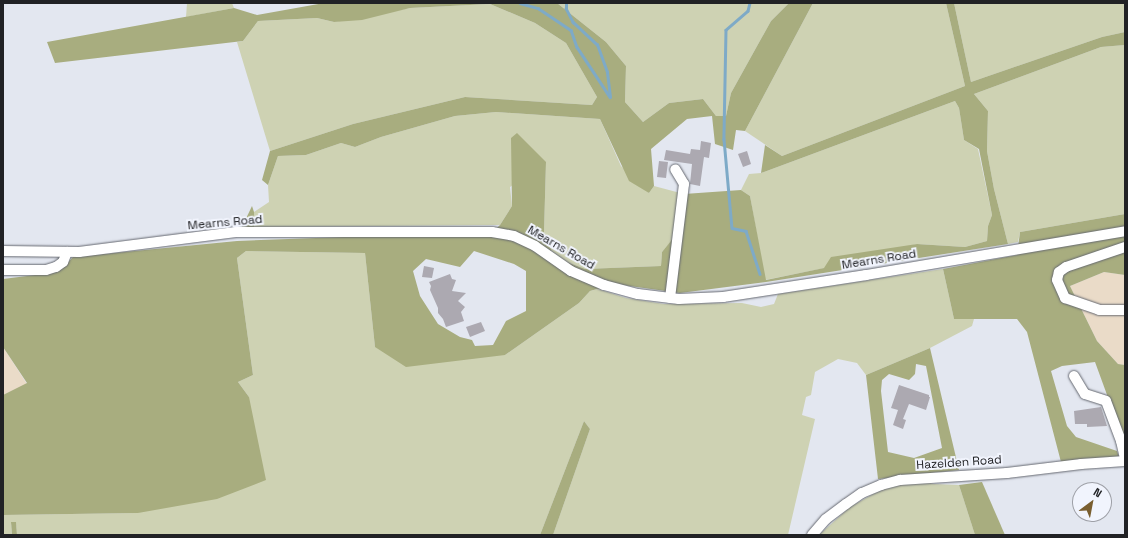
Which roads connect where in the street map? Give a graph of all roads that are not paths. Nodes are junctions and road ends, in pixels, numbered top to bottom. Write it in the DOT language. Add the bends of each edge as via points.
graph roads {
  1 [pos="675,169"];
  2 [pos="1125,231"];
  3 [pos="1125,247"];
  4 [pos="3,251"];
  5 [pos="67,252"];
  6 [pos="3,270"];
  7 [pos="670,298"];
  8 [pos="1125,310"];
  9 [pos="1074,376"];
  10 [pos="1125,460"];
  11 [pos="812,535"];
  1 -- 7 [label="street" via="684,184"];
  2 -- 7 [label="street, Mearns Road" via="723,298"];
  3 -- 8 [label="street" via="1066,267 1059,272 1057,280 1065,298 1099,310"];
  4 -- 5 [label="street, Mearns Road"];
  5 -- 6 [label="street" via="62,262 46,270"];
  5 -- 7 [label="street, Mearns Road" via="236,232 492,232 514,236 528,242 571,270 604,285 638,294"];
  9 -- 10 [label="street" via="1085,394 1106,401 1121,441"];
  10 -- 11 [label="street, Hazelden Road" via="1007,473 900,480 881,485 846,504 826,519"];
}
